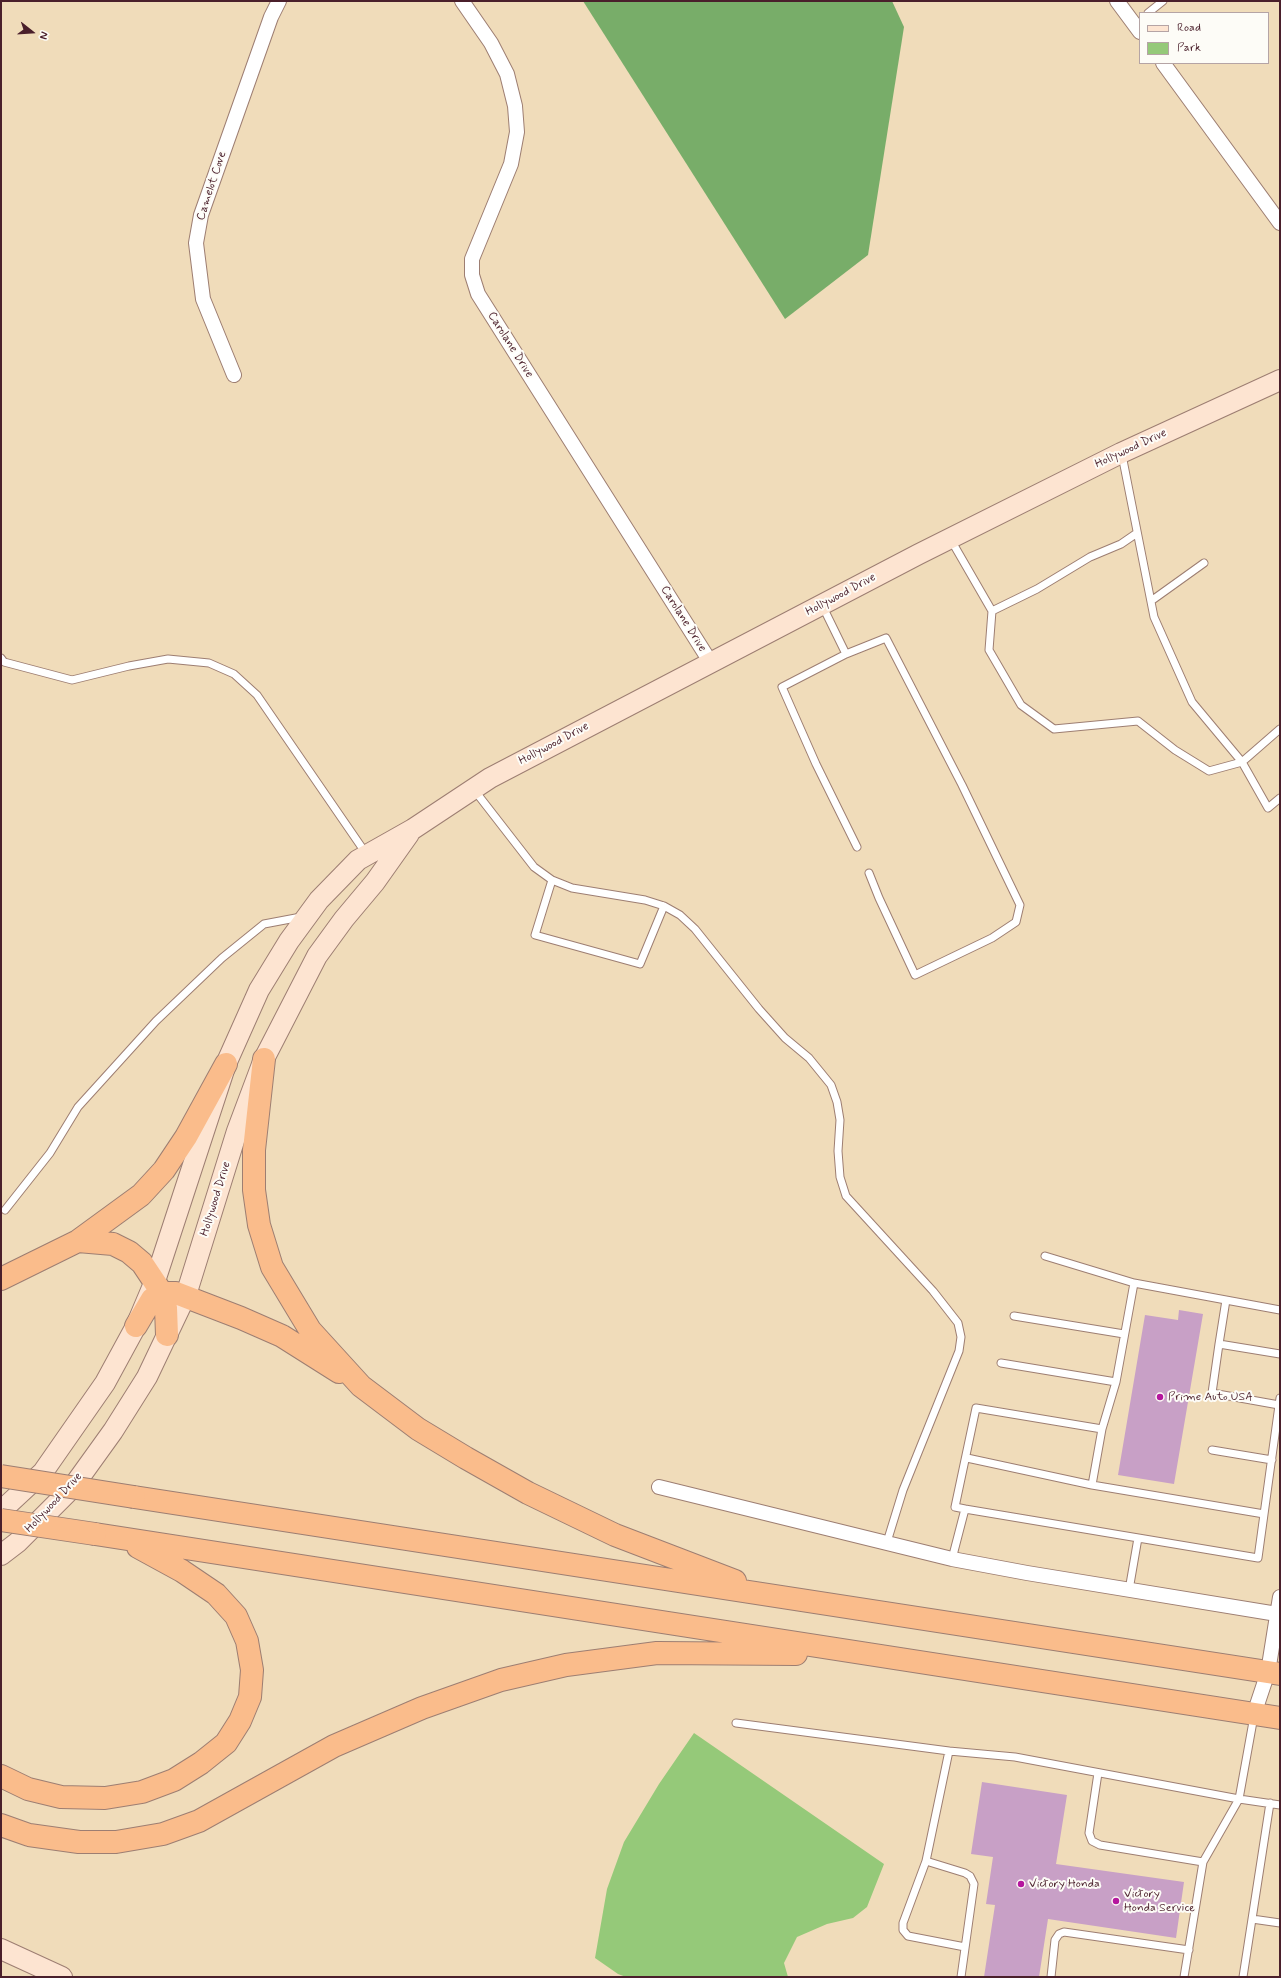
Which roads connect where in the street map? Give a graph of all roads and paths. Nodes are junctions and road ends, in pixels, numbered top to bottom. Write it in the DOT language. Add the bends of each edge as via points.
graph roads {
  1 [pos="279,1"];
  2 [pos="462,1"];
  3 [pos="1117,1"];
  4 [pos="1163,1"];
  5 [pos="1149,12"];
  6 [pos="1138,25"];
  7 [pos="1164,64"];
  8 [pos="1280,223"];
  9 [pos="234,375"];
  10 [pos="1280,380"];
  11 [pos="1121,453"];
  12 [pos="1137,533"];
  13 [pos="950,538"];
  14 [pos="1204,563"];
  15 [pos="1151,601"];
  16 [pos="822,605"];
  17 [pos="992,611"];
  18 [pos="846,654"];
  19 [pos="1,658"];
  20 [pos="711,663"];
  21 [pos="1280,729"];
  22 [pos="1242,762"];
  23 [pos="473,789"];
  24 [pos="1280,798"];
  25 [pos="413,829"];
  26 [pos="857,847"];
  27 [pos="367,855"];
  28 [pos="869,873"];
  29 [pos="552,880"];
  30 [pos="664,906"];
  31 [pos="307,915"];
  32 [pos="264,1059"];
  33 [pos="226,1064"];
  34 [pos="5,1210"];
  35 [pos="78,1241"];
  36 [pos="1045,1256"];
  37 [pos="1,1279"];
  38 [pos="1134,1283"];
  39 [pos="159,1287"];
  40 [pos="186,1295"];
  41 [pos="1226,1300"];
  42 [pos="1280,1310"];
  43 [pos="1014,1316"];
  44 [pos="136,1326"];
  45 [pos="1124,1334"];
  46 [pos="167,1335"];
  47 [pos="1219,1344"];
  48 [pos="1280,1354"];
  49 [pos="1001,1363"];
  50 [pos="1116,1382"];
  51 [pos="361,1386"];
  52 [pos="1280,1402"];
  53 [pos="1102,1429"];
  54 [pos="1212,1450"];
  55 [pos="966,1458"];
  56 [pos="1272,1460"];
  57 [pos="1,1476"];
  58 [pos="1092,1486"];
  59 [pos="659,1487"];
  60 [pos="966,1509"];
  61 [pos="1,1511"];
  62 [pos="1264,1514"];
  63 [pos="1,1520"];
  64 [pos="1138,1538"];
  65 [pos="125,1540"];
  66 [pos="887,1542"];
  67 [pos="1,1556"];
  68 [pos="952,1559"];
  69 [pos="1129,1590"];
  70 [pos="773,1596"];
  71 [pos="1280,1597"];
  72 [pos="1277,1614"];
  73 [pos="869,1654"];
  74 [pos="1274,1673"];
  75 [pos="1254,1714"];
  76 [pos="1280,1718"];
  77 [pos="736,1723"];
  78 [pos="949,1751"];
  79 [pos="1098,1773"];
  80 [pos="1,1776"];
  81 [pos="1239,1799"];
  82 [pos="1270,1803"];
  83 [pos="1280,1805"];
  84 [pos="1,1825"];
  85 [pos="926,1861"];
  86 [pos="1203,1862"];
  87 [pos="1252,1918"];
  88 [pos="1280,1923"];
  89 [pos="966,1947"];
  90 [pos="1,1949"];
  91 [pos="1188,1950"];
  92 [pos="62,1977"];
  93 [pos="961,1977"];
  94 [pos="1051,1977"];
  95 [pos="1184,1977"];
  96 [pos="1243,1977"];
  1 -- 9 [label="street, Camelot Cove" via="200,215 196,243 203,299"];
  2 -- 20 [label="street, Carolane Drive" via="491,43 506,74 515,106 517,132 511,164 472,259 472,274 478,294"];
  3 -- 6 [label="street"];
  4 -- 5 [label="lane"];
  7 -- 8 [label="street"];
  10 -- 11 [label="main road, Hollywood Drive"];
  11 -- 12 [label="lane"];
  11 -- 13 [label="main road, Hollywood Drive"];
  12 -- 15 [label="lane"];
  12 -- 17 [label="lane" via="1122,544 1090,557 1037,589"];
  13 -- 16 [label="main road, Hollywood Drive"];
  13 -- 17 [label="lane"];
  14 -- 15 [label="lane"];
  15 -- 22 [label="lane" via="1154,617 1192,702"];
  16 -- 18 [label="lane"];
  16 -- 20 [label="main road, Hollywood Drive"];
  17 -- 22 [label="lane" via="989,650 1022,705 1054,728 1138,721 1175,750 1209,771"];
  18 -- 26 [label="lane" via="782,687"];
  18 -- 28 [label="lane" via="886,638 1020,905 1016,922 992,938 915,975 878,898"];
  19 -- 27 [label="lane" via="4,662 72,680 168,659 209,664 234,674 257,694"];
  20 -- 23 [label="main road, Hollywood Drive" via="497,774"];
  21 -- 22 [label="lane"];
  22 -- 24 [label="lane" via="1268,808"];
  23 -- 25 [label="main road, Hollywood Drive"];
  23 -- 29 [label="lane" via="534,867"];
  25 -- 27 [label="main road, Hollywood Drive"];
  25 -- 32 [label="main road, Hollywood Drive" via="317,956"];
  27 -- 31 [label="main road, Hollywood Drive" via="352,866"];
  29 -- 30 [label="lane" via="572,888 645,900"];
  29 -- 30 [label="lane" via="535,935 640,964"];
  30 -- 66 [label="lane" via="680,915 696,929 759,1009 785,1038 809,1058 831,1085 840,1120 840,1177 846,1196 933,1291 958,1323 959,1351 903,1490"];
  31 -- 33 [label="main road, Hollywood Drive" via="259,990"];
  31 -- 34 [label="lane" via="264,924 222,958 156,1021 78,1107 50,1153"];
  32 -- 40 [label="main road, Hollywood Drive" via="237,1131"];
  32 -- 51 [label="highway" via="254,1150 254,1190 259,1226 272,1267 290,1299 310,1330"];
  33 -- 35 [label="highway" via="186,1137 164,1170 141,1195"];
  33 -- 39 [label="main road, Hollywood Drive"];
  35 -- 37 [label="highway"];
  35 -- 39 [label="highway" via="113,1244 129,1252 142,1263"];
  36 -- 38 [label="lane"];
  38 -- 41 [label="lane"];
  38 -- 45 [label="lane"];
  39 -- 40 [label="highway"];
  39 -- 44 [label="highway"];
  39 -- 46 [label="highway" via="166,1308"];
  40 -- 46 [label="main road, Hollywood Drive"];
  40 -- 51 [label="highway" via="282,1336"];
  41 -- 42 [label="lane"];
  41 -- 47 [label="lane"];
  43 -- 45 [label="lane"];
  44 -- 61 [label="main road" via="106,1383 43,1472"];
  45 -- 50 [label="lane"];
  46 -- 67 [label="main road, Hollywood Drive" via="147,1377 117,1425 72,1488"];
  47 -- 48 [label="lane"];
  47 -- 52 [label="lane" via="1212,1393"];
  49 -- 50 [label="lane"];
  50 -- 53 [label="lane"];
  51 -- 70 [label="highway" via="418,1429 528,1493 615,1534"];
  52 -- 56 [label="lane"];
  53 -- 55 [label="lane" via="976,1408"];
  53 -- 58 [label="lane"];
  54 -- 56 [label="lane"];
  55 -- 58 [label="lane"];
  55 -- 60 [label="lane" via="955,1507"];
  56 -- 62 [label="lane"];
  57 -- 70 [label="highway, bridge"];
  58 -- 62 [label="lane"];
  59 -- 66 [label="street"];
  60 -- 64 [label="lane"];
  60 -- 68 [label="lane"];
  62 -- 64 [label="lane" via="1258,1558"];
  63 -- 65 [label="highway, bridge"];
  64 -- 69 [label="lane"];
  65 -- 73 [label="highway"];
  65 -- 80 [label="highway" via="182,1571 216,1594 236,1616 247,1642 252,1670 250,1697 240,1721 226,1743 201,1763 174,1780 142,1792 104,1798 61,1797 28,1789"];
  66 -- 68 [label="street"];
  68 -- 69 [label="street"];
  69 -- 72 [label="street"];
  70 -- 74 [label="highway"];
  71 -- 72 [label="street"];
  72 -- 74 [label="street"];
  73 -- 75 [label="highway"];
  73 -- 84 [label="highway" via="657,1653 566,1665 501,1680 422,1708 334,1746 199,1821 163,1834 116,1842 79,1842 29,1835"];
  74 -- 75 [label="street"];
  75 -- 76 [label="highway"];
  75 -- 81 [label="lane"];
  77 -- 78 [label="lane"];
  78 -- 79 [label="lane" via="1015,1757"];
  78 -- 85 [label="lane"];
  79 -- 81 [label="lane"];
  79 -- 86 [label="lane" via="1088,1833 1092,1841 1100,1845"];
  81 -- 82 [label="lane"];
  81 -- 86 [label="lane"];
  82 -- 83 [label="lane"];
  82 -- 87 [label="lane"];
  85 -- 89 [label="lane" via="965,1873 973,1880"];
  85 -- 89 [label="lane" via="903,1930 908,1936"];
  86 -- 91 [label="lane"];
  87 -- 88 [label="lane"];
  87 -- 96 [label="lane"];
  89 -- 93 [label="lane"];
  90 -- 92 [label="main road"];
  91 -- 94 [label="lane" via="1064,1932 1059,1934 1056,1940"];
  91 -- 95 [label="lane"];
}
